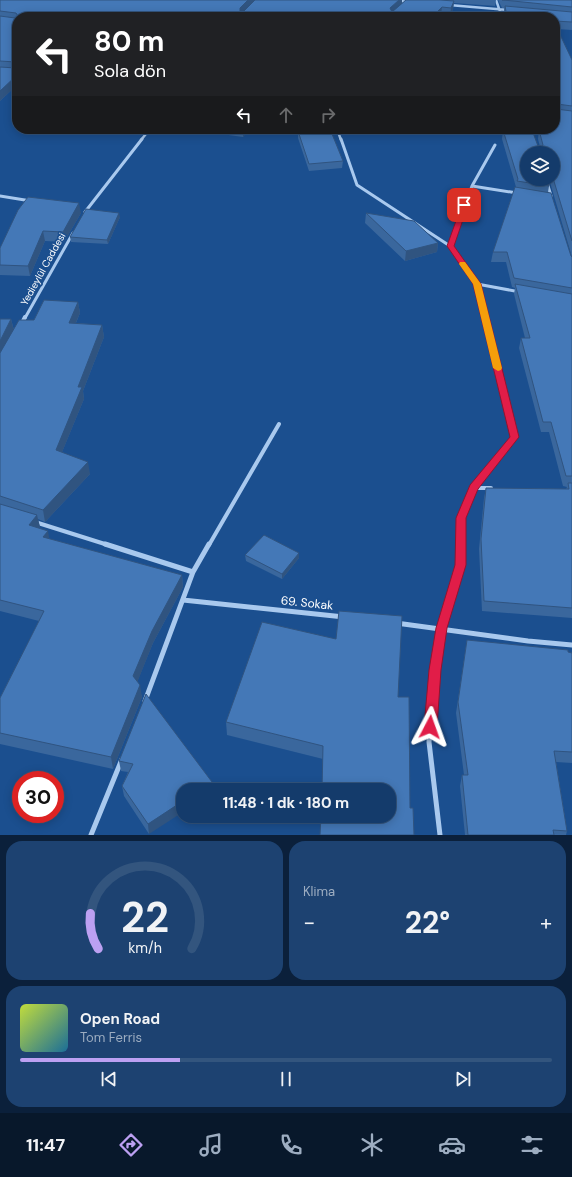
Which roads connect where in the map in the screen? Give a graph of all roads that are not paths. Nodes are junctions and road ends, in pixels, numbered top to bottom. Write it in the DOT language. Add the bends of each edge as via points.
graph roads {
  1 [pos="389,0"];
  2 [pos="496,0"];
  3 [pos="408,2"];
  4 [pos="416,2"];
  5 [pos="447,5"];
  6 [pos="403,7"];
  7 [pos="500,10"];
  8 [pos="514,11"];
  9 [pos="146,134"];
  10 [pos="339,134"];
  11 [pos="495,145"];
  12 [pos="472,186"];
  13 [pos="548,186"];
  14 [pos="523,194"];
  15 [pos="0,196"];
  16 [pos="545,198"];
  17 [pos="39,202"];
  18 [pos="78,208"];
  19 [pos="86,209"];
  20 [pos="82,216"];
  21 [pos="74,230"];
  22 [pos="450,246"];
  23 [pos="477,284"];
  24 [pos="528,293"];
  25 [pos="21,325"];
  26 [pos="279,424"];
  27 [pos="473,488"];
  28 [pos="496,488"];
  29 [pos="30,520"];
  30 [pos="193,572"];
  31 [pos="183,600"];
  32 [pos="347,617"];
  33 [pos="387,622"];
  34 [pos="441,628"];
  35 [pos="572,645"];
  36 [pos="144,704"];
  37 [pos="123,755"];
  38 [pos="92,835"];
  39 [pos="440,835"];
  1 -- 3 [label="street"];
  2 -- 7 [label="street"];
  3 -- 4 [label="street"];
  3 -- 6 [label="street"];
  5 -- 7 [label="street"];
  7 -- 8 [label="street"];
  9 -- 19 [label="street"];
  10 -- 22 [label="street" via="357,185"];
  11 -- 12 [label="street"];
  12 -- 14 [label="street"];
  12 -- 22 [label="street"];
  13 -- 16 [label="street" via="552,199"];
  15 -- 17 [label="street"];
  18 -- 19 [label="street"];
  19 -- 20 [label="street"];
  21 -- 25 [label="street, Yedieylül Caddesi"];
  22 -- 23 [label="street"];
  23 -- 24 [label="street"];
  23 -- 27 [label="street" via="515,437"];
  26 -- 30 [label="street"];
  27 -- 28 [label="street"];
  27 -- 34 [label="street" via="461,518 460,565"];
  29 -- 30 [label="street"];
  30 -- 31 [label="street"];
  31 -- 32 [label="street, 69. Sokak"];
  31 -- 36 [label="street"];
  33 -- 34 [label="street"];
  34 -- 35 [label="street"];
  34 -- 39 [label="street" via="429,742"];
  37 -- 38 [label="street"];
}
